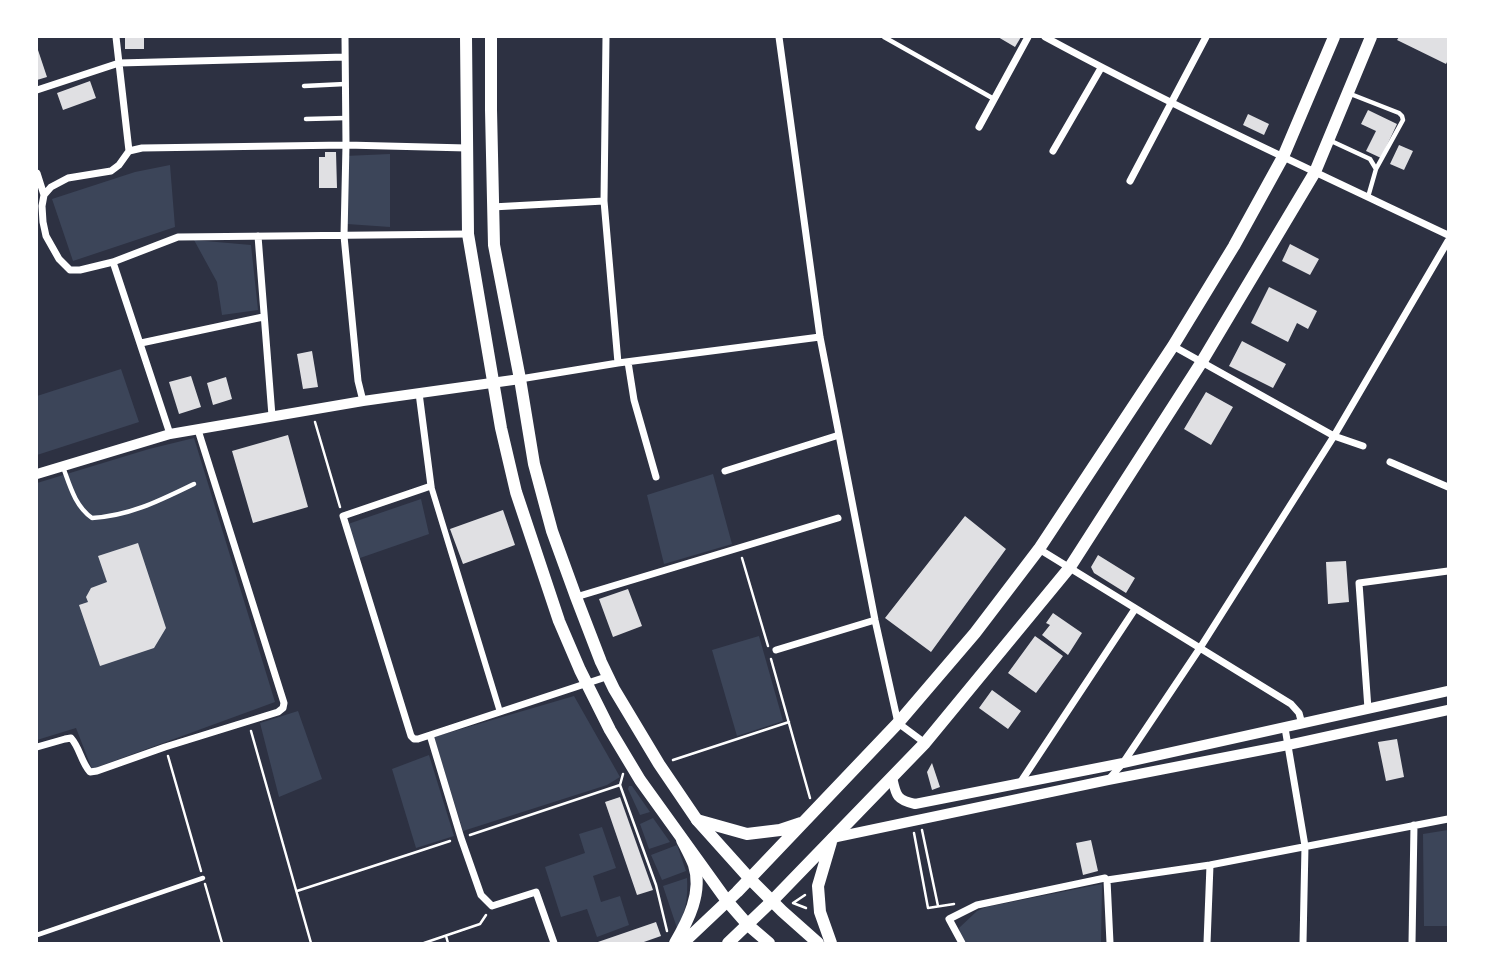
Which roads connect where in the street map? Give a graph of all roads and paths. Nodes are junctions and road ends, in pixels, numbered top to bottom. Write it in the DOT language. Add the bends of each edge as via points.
graph roads {
  1 [pos="116,37"];
  2 [pos="345,37"];
  3 [pos="466,37"];
  4 [pos="491,37"];
  5 [pos="606,37"];
  6 [pos="779,37"];
  7 [pos="884,37"];
  8 [pos="1028,37"];
  9 [pos="1045,37"];
  10 [pos="1206,37"];
  11 [pos="1334,37"];
  12 [pos="1371,37"];
  13 [pos="345,57"];
  14 [pos="119,63"];
  15 [pos="1101,68"];
  16 [pos="345,84"];
  17 [pos="304,86"];
  18 [pos="37,90"];
  19 [pos="1348,93"];
  20 [pos="994,99"];
  21 [pos="1172,102"];
  22 [pos="346,118"];
  23 [pos="306,119"];
  24 [pos="979,127"];
  25 [pos="1328,140"];
  26 [pos="346,145"];
  27 [pos="467,148"];
  28 [pos="129,151"];
  29 [pos="1053,151"];
  30 [pos="1283,157"];
  31 [pos="1376,169"];
  32 [pos="1315,172"];
  33 [pos="37,173"];
  34 [pos="1130,181"];
  35 [pos="44,195"];
  36 [pos="1367,197"];
  37 [pos="604,201"];
  38 [pos="492,207"];
  39 [pos="468,234"];
  40 [pos="1448,235"];
  41 [pos="258,236"];
  42 [pos="344,236"];
  43 [pos="1448,241"];
  44 [pos="113,262"];
  45 [pos="263,317"];
  46 [pos="821,337"];
  47 [pos="141,343"];
  48 [pos="1173,346"];
  49 [pos="628,362"];
  50 [pos="618,363"];
  51 [pos="1201,363"];
  52 [pos="520,379"];
  53 [pos="493,383"];
  54 [pos="419,393"];
  55 [pos="363,401"];
  56 [pos="311,409"];
  57 [pos="272,416"];
  58 [pos="198,430"];
  59 [pos="170,434"];
  60 [pos="839,435"];
  61 [pos="1334,436"];
  62 [pos="1363,446"];
  63 [pos="1390,462"];
  64 [pos="63,466"];
  65 [pos="725,471"];
  66 [pos="37,474"];
  67 [pos="656,477"];
  68 [pos="194,484"];
  69 [pos="431,486"];
  70 [pos="1448,487"];
  71 [pos="343,516"];
  72 [pos="838,518"];
  73 [pos="739,547"];
  74 [pos="1039,549"];
  75 [pos="1070,567"];
  76 [pos="1448,571"];
  77 [pos="576,597"];
  78 [pos="1135,610"];
  79 [pos="875,620"];
  80 [pos="1200,648"];
  81 [pos="776,650"];
  82 [pos="609,676"];
  83 [pos="587,682"];
  84 [pos="1448,691"];
  85 [pos="1368,709"];
  86 [pos="1448,710"];
  87 [pos="500,712"];
  88 [pos="249,721"];
  89 [pos="789,722"];
  90 [pos="898,723"];
  91 [pos="1302,724"];
  92 [pos="1285,728"];
  93 [pos="430,735"];
  94 [pos="925,743"];
  95 [pos="1287,745"];
  96 [pos="37,747"];
  97 [pos="165,747"];
  98 [pos="1123,763"];
  99 [pos="659,764"];
  100 [pos="623,773"];
  101 [pos="892,777"];
  102 [pos="1108,780"];
  103 [pos="1020,783"];
  104 [pos="817,809"];
  105 [pos="1448,819"];
  106 [pos="697,820"];
  107 [pos="916,820"];
  108 [pos="805,822"];
  109 [pos="1414,825"];
  110 [pos="832,838"];
  111 [pos="682,840"];
  112 [pos="1305,846"];
  113 [pos="1210,865"];
  114 [pos="203,877"];
  115 [pos="750,879"];
  116 [pos="1107,880"];
  117 [pos="727,901"];
  118 [pos="772,901"];
  119 [pos="492,906"];
  120 [pos="939,907"];
  121 [pos="950,921"];
  122 [pos="748,925"];
  123 [pos="37,935"];
  124 [pos="446,936"];
  125 [pos="672,942"];
  126 [pos="222,943"];
  127 [pos="311,943"];
  128 [pos="424,943"];
  129 [pos="448,943"];
  130 [pos="554,943"];
  131 [pos="683,943"];
  132 [pos="728,943"];
  133 [pos="768,943"];
  134 [pos="818,943"];
  135 [pos="831,943"];
  136 [pos="962,943"];
  137 [pos="1110,943"];
  138 [pos="1207,943"];
  139 [pos="1303,943"];
  140 [pos="1412,943"];
  1 -- 14 [label="street"];
  2 -- 13 [label="street"];
  3 -- 27 [label="main road"];
  4 -- 38 [label="main road"];
  5 -- 37 [label="street"];
  6 -- 46 [label="street"];
  7 -- 20 [label="lane"];
  8 -- 20 [label="street"];
  9 -- 15 [label="street"];
  10 -- 21 [label="street"];
  11 -- 30 [label="main road"];
  12 -- 19 [label="main road"];
  13 -- 14 [label="street"];
  13 -- 16 [label="street"];
  14 -- 18 [label="street"];
  14 -- 28 [label="street"];
  15 -- 21 [label="street"];
  15 -- 29 [label="street"];
  16 -- 17 [label="lane"];
  16 -- 22 [label="street"];
  19 -- 25 [label="main road"];
  19 -- 31 [label="lane" via="1402,116"];
  20 -- 24 [label="street"];
  21 -- 30 [label="street"];
  21 -- 34 [label="street"];
  22 -- 23 [label="lane"];
  22 -- 26 [label="street"];
  25 -- 31 [label="lane" via="1370,159"];
  25 -- 32 [label="main road"];
  26 -- 27 [label="street"];
  26 -- 28 [label="street"];
  26 -- 42 [label="street"];
  27 -- 39 [label="main road"];
  28 -- 35 [label="street" via="111,171 68,178"];
  30 -- 32 [label="street"];
  30 -- 48 [label="main road"];
  31 -- 36 [label="lane"];
  32 -- 36 [label="street"];
  32 -- 51 [label="main road"];
  33 -- 35 [label="street"];
  35 -- 44 [label="street" via="43,222 59,260 70,270"];
  36 -- 40 [label="street"];
  37 -- 38 [label="street"];
  37 -- 50 [label="street"];
  38 -- 52 [label="main road" via="494,245"];
  39 -- 42 [label="street"];
  39 -- 53 [label="main road"];
  41 -- 42 [label="street"];
  41 -- 44 [label="street" via="178,237"];
  41 -- 45 [label="street"];
  42 -- 55 [label="street"];
  43 -- 61 [label="street"];
  44 -- 47 [label="street"];
  45 -- 47 [label="street"];
  45 -- 57 [label="street"];
  46 -- 49 [label="street"];
  46 -- 60 [label="street"];
  47 -- 59 [label="street"];
  48 -- 51 [label="street"];
  48 -- 74 [label="main road"];
  49 -- 50 [label="street"];
  49 -- 67 [label="street"];
  50 -- 52 [label="street"];
  51 -- 61 [label="street"];
  51 -- 75 [label="main road"];
  52 -- 53 [label="street"];
  52 -- 77 [label="main road" via="534,464"];
  53 -- 54 [label="street"];
  53 -- 83 [label="main road" via="516,492 559,621"];
  54 -- 55 [label="street"];
  54 -- 69 [label="street"];
  55 -- 56 [label="street"];
  56 -- 57 [label="street"];
  56 -- 71 [label="path"];
  57 -- 58 [label="street"];
  58 -- 59 [label="street"];
  58 -- 88 [label="street" via="284,703 278,712"];
  59 -- 64 [label="street"];
  60 -- 65 [label="street"];
  60 -- 79 [label="street"];
  61 -- 62 [label="street"];
  61 -- 80 [label="street"];
  63 -- 70 [label="street"];
  64 -- 66 [label="street"];
  64 -- 68 [label="lane" via="78,505 92,518 130,512"];
  69 -- 71 [label="street"];
  69 -- 87 [label="street"];
  71 -- 93 [label="street" via="411,736"];
  72 -- 73 [label="street"];
  73 -- 77 [label="street"];
  73 -- 89 [label="path"];
  74 -- 75 [label="street"];
  74 -- 90 [label="main road"];
  75 -- 78 [label="street"];
  75 -- 94 [label="main road"];
  76 -- 85 [label="street" via="1359,583"];
  77 -- 82 [label="main road"];
  78 -- 80 [label="street"];
  78 -- 103 [label="street"];
  79 -- 81 [label="street"];
  79 -- 90 [label="street"];
  80 -- 91 [label="street" via="1291,704"];
  80 -- 98 [label="street"];
  82 -- 83 [label="street"];
  82 -- 99 [label="main road"];
  83 -- 87 [label="street"];
  83 -- 111 [label="main road" via="623,752"];
  84 -- 85 [label="street"];
  85 -- 91 [label="street"];
  86 -- 95 [label="street"];
  87 -- 93 [label="street"];
  88 -- 97 [label="street"];
  88 -- 127 [label="path"];
  89 -- 99 [label="path"];
  89 -- 104 [label="path"];
  90 -- 94 [label="street"];
  90 -- 104 [label="main road"];
  91 -- 92 [label="street"];
  92 -- 95 [label="street"];
  92 -- 98 [label="street"];
  93 -- 119 [label="street" via="481,895"];
  94 -- 101 [label="main road"];
  95 -- 102 [label="street"];
  95 -- 112 [label="street"];
  96 -- 97 [label="street" via="71,738 90,772"];
  97 -- 114 [label="path"];
  98 -- 102 [label="street"];
  98 -- 103 [label="street"];
  99 -- 106 [label="main road"];
  100 -- 125 [label="path" via="620,785"];
  101 -- 103 [label="street" via="896,794 915,804"];
  101 -- 110 [label="main road"];
  102 -- 107 [label="street"];
  104 -- 108 [label="main road"];
  105 -- 109 [label="street"];
  106 -- 108 [label="main road" via="747,834"];
  106 -- 115 [label="main road"];
  107 -- 110 [label="street"];
  107 -- 120 [label="path"];
  107 -- 120 [label="path" via="928,908"];
  108 -- 115 [label="main road"];
  109 -- 112 [label="street"];
  109 -- 140 [label="street"];
  110 -- 118 [label="main road"];
  110 -- 135 [label="main road" via="818,886 820,912"];
  111 -- 117 [label="main road"];
  111 -- 125 [label="main road" via="698,880 691,914"];
  112 -- 113 [label="street"];
  112 -- 139 [label="street"];
  113 -- 116 [label="street"];
  113 -- 138 [label="street"];
  114 -- 123 [label="lane"];
  114 -- 126 [label="path"];
  115 -- 117 [label="main road"];
  115 -- 118 [label="main road"];
  116 -- 121 [label="street" via="976,905"];
  116 -- 137 [label="street"];
  117 -- 122 [label="main road"];
  117 -- 131 [label="main road"];
  118 -- 122 [label="main road"];
  118 -- 134 [label="main road"];
  119 -- 124 [label="path" via="481,924"];
  119 -- 130 [label="street" via="536,892"];
  120 -- 121 [label="path"];
  121 -- 136 [label="street"];
  122 -- 132 [label="main road"];
  122 -- 133 [label="main road"];
  124 -- 128 [label="path"];
  124 -- 129 [label="path"];
}
